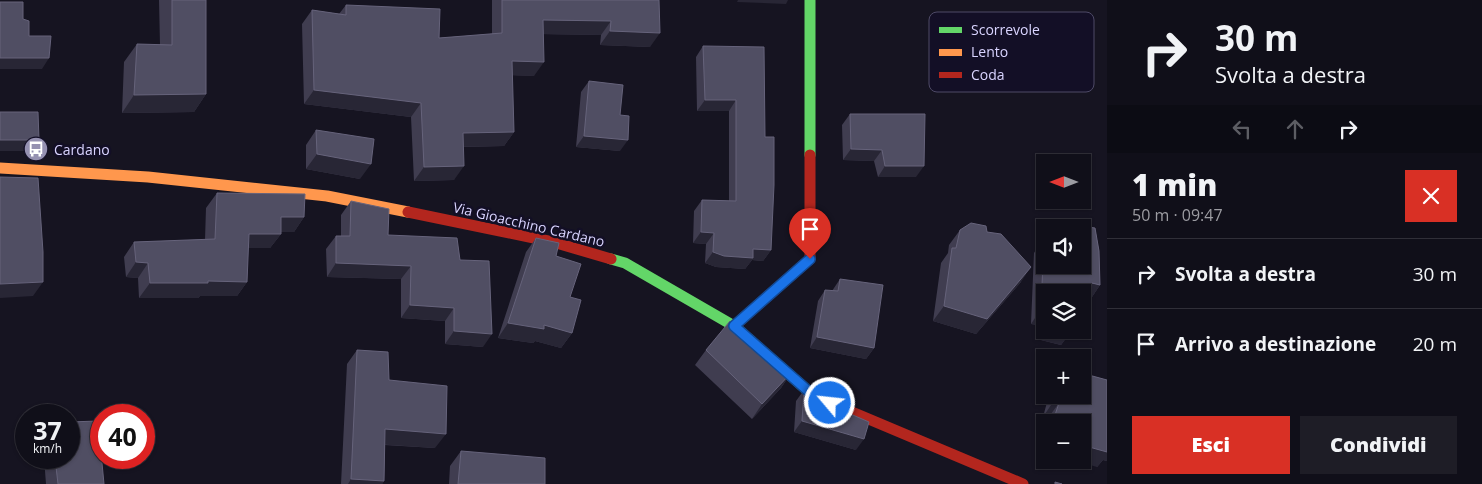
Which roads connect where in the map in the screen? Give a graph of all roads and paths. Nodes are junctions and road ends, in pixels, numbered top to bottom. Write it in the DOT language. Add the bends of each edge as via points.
graph roads {
  1 [pos="810,0"];
  2 [pos="0,168"];
  3 [pos="734,326"];
  4 [pos="1023,484"];
  1 -- 3 [label="street" via="810,259"];
  2 -- 3 [label="street, Via Gioacchino Cardano" via="148,177 327,196 544,240 626,263"];
  3 -- 4 [label="street, Via Gioacchino Cardano" via="814,396"];
}
